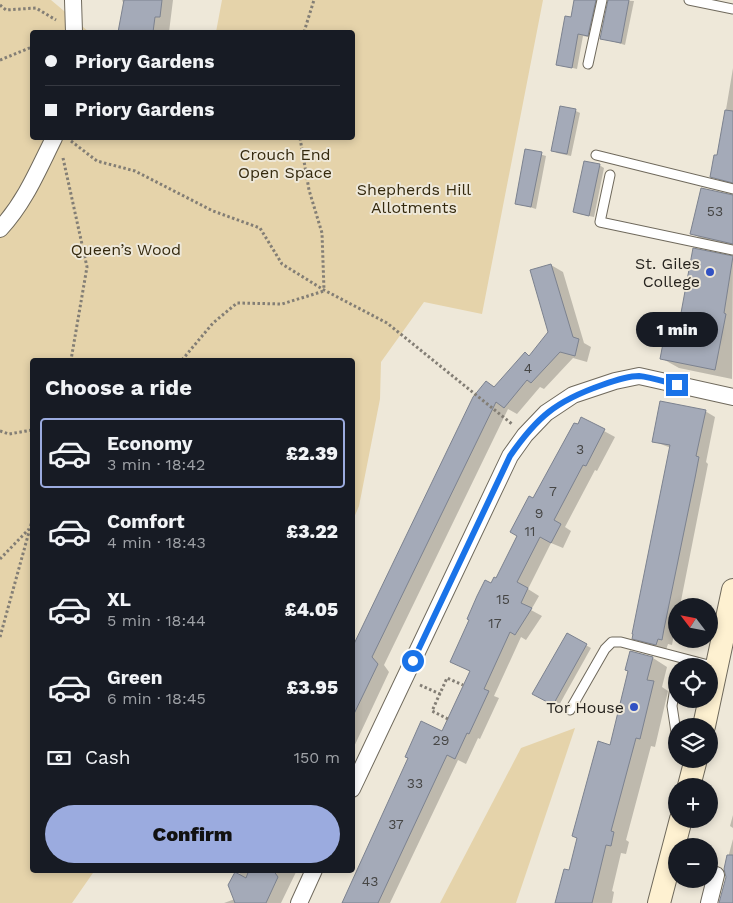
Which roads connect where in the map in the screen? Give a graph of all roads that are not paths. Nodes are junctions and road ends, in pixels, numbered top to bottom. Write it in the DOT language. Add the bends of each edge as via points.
graph roads {
  1 [pos="72,0"];
  2 [pos="602,0"];
  3 [pos="689,0"];
  4 [pos="733,9"];
  5 [pos="74,30"];
  6 [pos="588,64"];
  7 [pos="53,140"];
  8 [pos="596,155"];
  9 [pos="610,175"];
  10 [pos="733,188"];
  11 [pos="0,229"];
  12 [pos="733,250"];
  13 [pos="733,397"];
  14 [pos="733,590"];
  15 [pos="670,658"];
  16 [pos="718,667"];
  17 [pos="570,710"];
  18 [pos="355,783"];
  19 [pos="678,828"];
  20 [pos="313,873"];
  21 [pos="713,888"];
  22 [pos="299,903"];
  23 [pos="659,903"];
  24 [pos="709,903"];
  1 -- 5 [label="street"];
  2 -- 6 [label="lane"];
  3 -- 4 [label="lane"];
  7 -- 11 [label="street" via="28,191"];
  8 -- 10 [label="lane"];
  9 -- 12 [label="lane" via="600,222"];
  13 -- 18 [label="street" via="639,376 573,395 546,413 525,434 510,456"];
  14 -- 16 [label="street"];
  15 -- 17 [label="lane" via="612,642"];
  19 -- 23 [label="street"];
  20 -- 22 [label="street"];
  21 -- 24 [label="street"];
}
